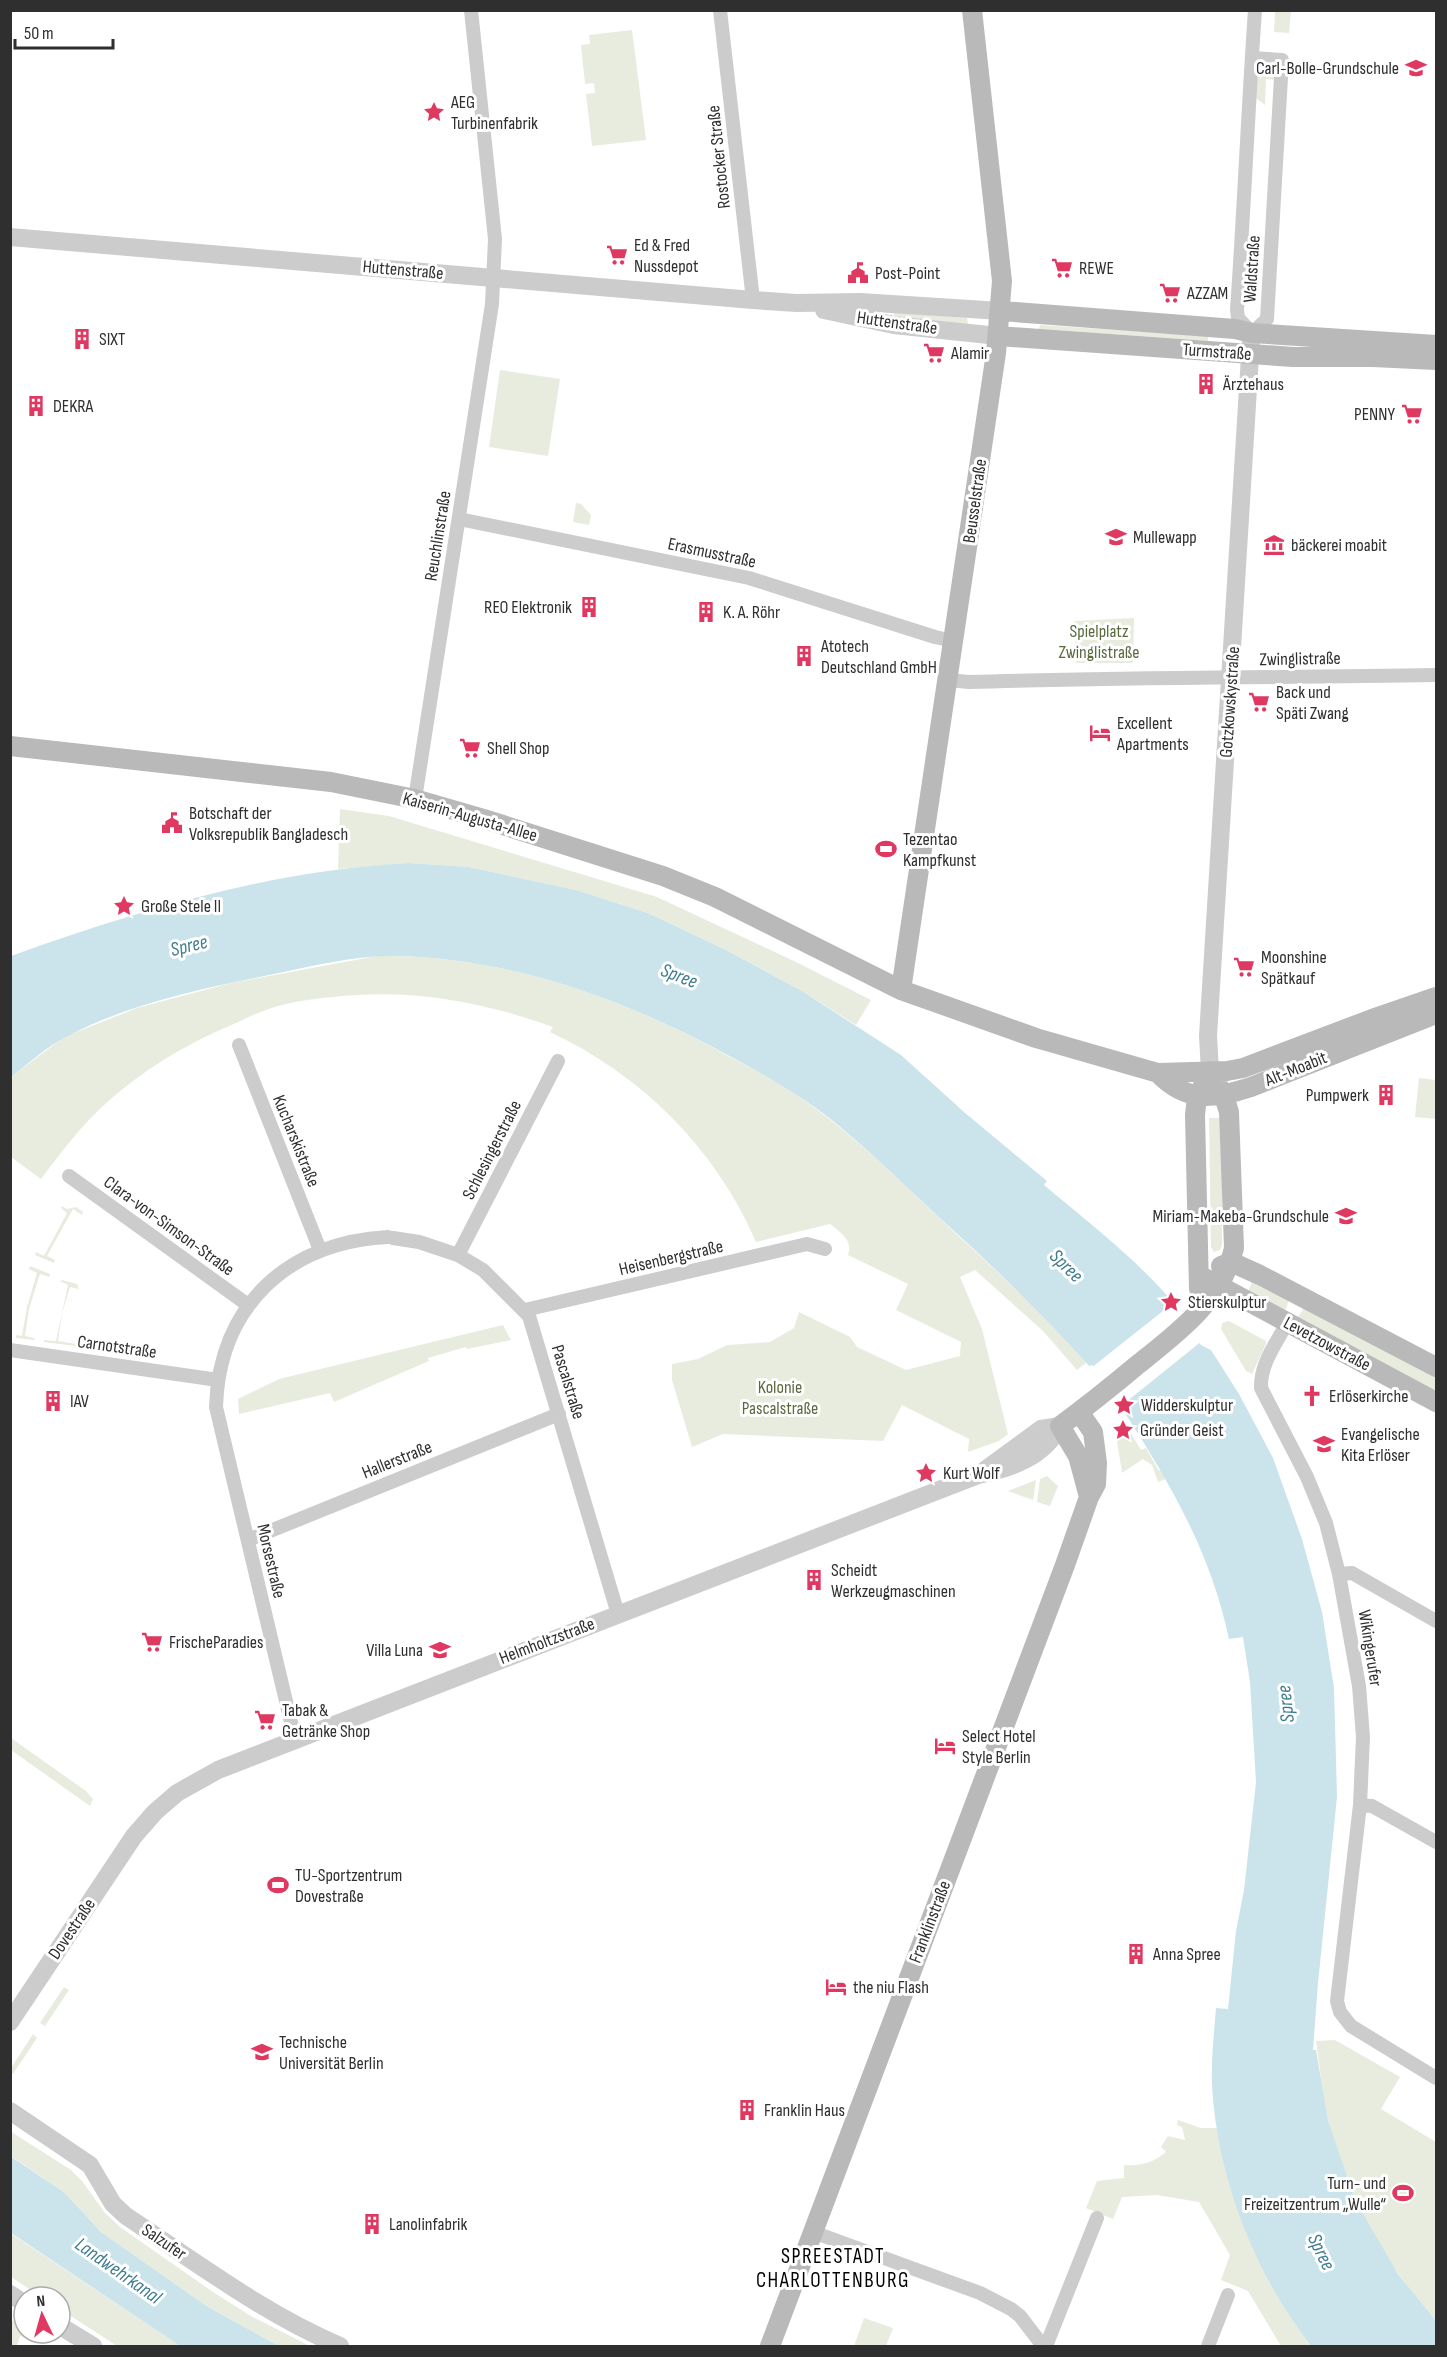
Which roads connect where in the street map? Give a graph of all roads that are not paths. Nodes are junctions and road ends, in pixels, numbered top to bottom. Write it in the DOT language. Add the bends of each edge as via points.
graph roads {
  1 [pos="471,10"];
  2 [pos="720,10"];
  3 [pos="972,10"];
  4 [pos="1255,10"];
  5 [pos="1252,58"];
  6 [pos="10,237"];
  7 [pos="493,278"];
  8 [pos="753,300"];
  9 [pos="796,303"];
  10 [pos="1000,311"];
  11 [pos="1252,333"];
  12 [pos="998,336"];
  13 [pos="1437,345"];
  14 [pos="1360,348"];
  15 [pos="1251,354"];
  16 [pos="1437,360"];
  17 [pos="459,519"];
  18 [pos="954,641"];
  19 [pos="1437,675"];
  20 [pos="1232,677"];
  21 [pos="948,680"];
  22 [pos="10,746"];
  23 [pos="415,799"];
  24 [pos="901,990"];
  25 [pos="1437,997"];
  26 [pos="1437,1014"];
  27 [pos="239,1045"];
  28 [pos="558,1061"];
  29 [pos="1210,1071"];
  30 [pos="1158,1073"];
  31 [pos="1224,1096"];
  32 [pos="1197,1097"];
  33 [pos="69,1176"];
  34 [pos="825,1249"];
  35 [pos="320,1250"];
  36 [pos="458,1255"];
  37 [pos="1231,1262"];
  38 [pos="1199,1275"];
  39 [pos="1217,1287"];
  40 [pos="1300,1296"];
  41 [pos="248,1305"];
  42 [pos="525,1310"];
  43 [pos="1194,1317"];
  44 [pos="1287,1323"];
  45 [pos="10,1350"];
  46 [pos="1437,1367"];
  47 [pos="217,1386"];
  48 [pos="1437,1402"];
  49 [pos="1079,1412"];
  50 [pos="559,1413"];
  51 [pos="1060,1426"];
  52 [pos="1089,1497"];
  53 [pos="248,1540"];
  54 [pos="1339,1575"];
  55 [pos="618,1614"];
  56 [pos="1437,1621"];
  57 [pos="295,1739"];
  58 [pos="1360,1805"];
  59 [pos="134,1836"];
  60 [pos="1437,1842"];
  61 [pos="10,2022"];
  62 [pos="1437,2078"];
  63 [pos="10,2111"];
  64 [pos="1097,2218"];
  65 [pos="813,2232"];
  66 [pos="1228,2295"];
  67 [pos="72,2333"];
  68 [pos="93,2346"];
  69 [pos="340,2346"];
  70 [pos="770,2346"];
  71 [pos="1045,2346"];
  72 [pos="1208,2346"];
  1 -- 7 [label="street, Reuchlinstraße" via="495,239"];
  2 -- 8 [label="street, Rostocker Straße"];
  3 -- 10 [label="main road, Beusselstraße" via="1002,281"];
  4 -- 5 [label="street, Waldstraße"];
  5 -- 11 [label="street, Waldstraße" via="1237,310 1238,318"];
  5 -- 11 [label="street, Waldstraße" via="1282,60 1266,319"];
  6 -- 7 [label="street, Huttenstraße"];
  7 -- 8 [label="street, Huttenstraße"];
  7 -- 17 [label="street, Reuchlinstraße"];
  8 -- 9 [label="street, Huttenstraße"];
  9 -- 10 [label="street, Huttenstraße" via="861,302"];
  9 -- 12 [label="street, Huttenstraße" via="894,325"];
  10 -- 11 [label="main road, Turmstraße"];
  10 -- 12 [label="main road, Beusselstraße"];
  11 -- 14 [label="main road, Turmstraße"];
  11 -- 15 [label="street, Gotzkowskystraße"];
  12 -- 15 [label="main road, Turmstraße"];
  12 -- 18 [label="main road, Beusselstraße"];
  13 -- 14 [label="main road, Turmstraße"];
  14 -- 15 [label="main road, Turmstraße"];
  14 -- 16 [label="main road, Turmstraße"];
  15 -- 20 [label="street, Gotzkowskystraße"];
  17 -- 18 [label="street, Erasmusstraße" via="749,578"];
  17 -- 23 [label="street, Reuchlinstraße"];
  18 -- 21 [label="main road, Beusselstraße"];
  19 -- 20 [label="street, Zwinglistraße"];
  20 -- 21 [label="street, Zwinglistraße"];
  20 -- 29 [label="street, Gotzkowskystraße" via="1208,1036"];
  21 -- 24 [label="main road, Beusselstraße"];
  22 -- 23 [label="main road, Kaiserin-Augusta-Allee" via="319,780"];
  23 -- 24 [label="main road, Kaiserin-Augusta-Allee" via="704,892"];
  24 -- 30 [label="main road, Alt-Moabit" via="1036,1038"];
  25 -- 29 [label="main road, Alt-Moabit" via="1243,1068"];
  26 -- 31 [label="main road, Alt-Moabit"];
  27 -- 35 [label="street, Kucharskistraße"];
  28 -- 36 [label="street, Schlesingerstraße"];
  29 -- 30 [label="main road, Alt-Moabit"];
  29 -- 31 [label="main road, Gotzkowskystraße"];
  29 -- 32 [label="main road, Gotzkowskystraße"];
  30 -- 32 [label="main road, Alt-Moabit" via="1168,1084"];
  31 -- 32 [label="main road, Alt-Moabit"];
  31 -- 37 [label="main road, Gotzkowskystraße" via="1230,1122 1234,1248"];
  32 -- 38 [label="main road, Gotzkowskystraße"];
  33 -- 41 [label="street, Clara-von-Simson-Straße"];
  34 -- 42 [label="street, Heisenbergstraße" via="807,1244"];
  35 -- 36 [label="street, Pascalstraße" via="353,1240 390,1237"];
  35 -- 41 [label="street, Pascalstraße" via="279,1274"];
  36 -- 42 [label="street, Pascalstraße" via="483,1270"];
  37 -- 38 [label="main road"];
  37 -- 39 [label="main road, Gotzkowskystraße"];
  37 -- 40 [label="main road, Levetzowstraße"];
  38 -- 39 [label="main road, Levetzowstraße"];
  38 -- 43 [label="main road, Gotzkowskystraße"];
  39 -- 43 [label="main road, Gotzkowskystraße"];
  39 -- 44 [label="main road, Levetzowstraße"];
  40 -- 44 [label="main road"];
  40 -- 46 [label="main road, Levetzowstraße"];
  41 -- 47 [label="street, Pascalstraße" via="228,1341"];
  42 -- 50 [label="street, Pascalstraße"];
  43 -- 49 [label="main road, Helmholtzstraße"];
  44 -- 48 [label="main road, Levetzowstraße"];
  44 -- 54 [label="street, Wikingerufer" via="1264,1364 1262,1388 1308,1477 1326,1523"];
  45 -- 47 [label="street, Carnotstraße"];
  47 -- 53 [label="street, Morsestraße" via="216,1407"];
  49 -- 51 [label="main road, Helmholtzstraße"];
  49 -- 52 [label="main road, Franklinstraße" via="1094,1440 1096,1484"];
  50 -- 53 [label="street, Hallerstraße"];
  50 -- 55 [label="street, Pascalstraße"];
  51 -- 52 [label="main road" via="1078,1456"];
  51 -- 55 [label="street, Helmholtzstraße" via="1052,1442 1010,1468 978,1475"];
  52 -- 65 [label="main road, Franklinstraße"];
  53 -- 57 [label="street, Morsestraße"];
  54 -- 56 [label="street" via="1352,1573"];
  54 -- 58 [label="street, Wikingerufer" via="1359,1686 1363,1737"];
  55 -- 57 [label="street, Helmholtzstraße"];
  57 -- 59 [label="street, Helmholtzstraße" via="187,1786 155,1812"];
  58 -- 60 [label="street" via="1372,1806"];
  58 -- 62 [label="street, Wikingerufer" via="1337,2001 1340,2012 1351,2026"];
  59 -- 61 [label="street, Dovestraße"];
  63 -- 69 [label="street, Salzufer" via="90,2165 113,2204 126,2216 237,2292"];
  64 -- 71 [label="street"];
  65 -- 70 [label="main road, Franklinstraße"];
  65 -- 71 [label="street" via="980,2293 1020,2316"];
  66 -- 72 [label="street"];
  67 -- 68 [label="street"];
}
